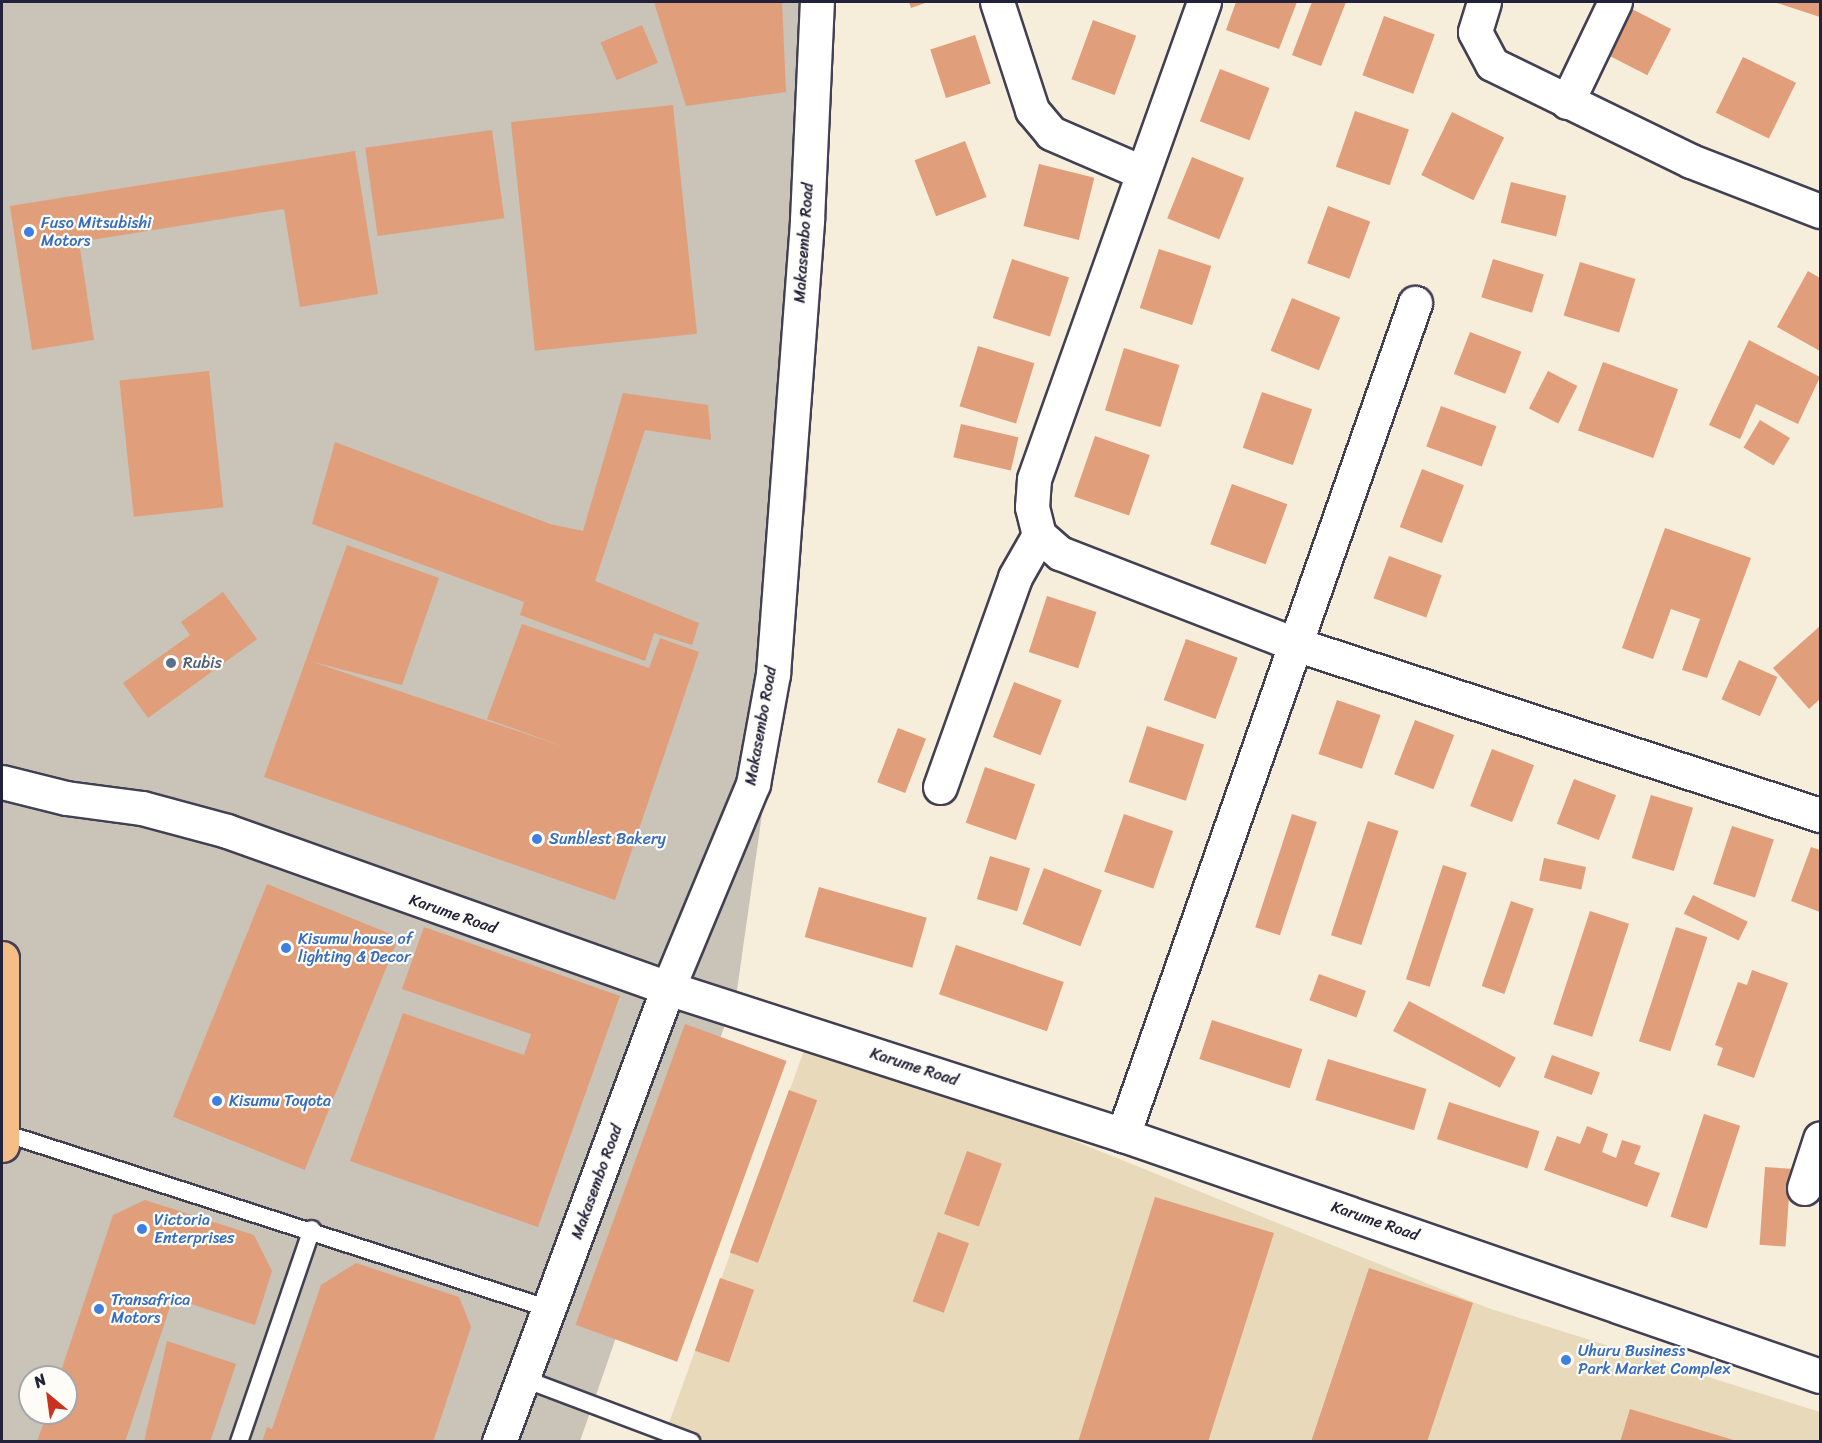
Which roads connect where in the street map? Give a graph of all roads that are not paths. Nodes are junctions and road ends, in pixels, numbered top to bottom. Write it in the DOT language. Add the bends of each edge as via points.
graph roads {
  1 [pos="817,2"];
  2 [pos="997,2"];
  3 [pos="1204,2"];
  4 [pos="1484,2"];
  5 [pos="1615,2"];
  6 [pos="1567,102"];
  7 [pos="1141,172"];
  8 [pos="1821,211"];
  9 [pos="1415,303"];
  10 [pos="1039,535"];
  11 [pos="1295,644"];
  12 [pos="2,782"];
  13 [pos="940,788"];
  14 [pos="1821,815"];
  15 [pos="2,958"];
  16 [pos="668,988"];
  17 [pos="1124,1135"];
  18 [pos="3,1139"];
  19 [pos="1821,1139"];
  20 [pos="1804,1188"];
  21 [pos="312,1228"];
  22 [pos="550,1309"];
  23 [pos="1821,1376"];
  24 [pos="522,1378"];
  25 [pos="239,1442"];
  26 [pos="499,1442"];
  27 [pos="692,1442"];
  1 -- 16 [label="street, Makasembo Road" via="807,220 772,674 753,784"];
  2 -- 7 [label="street" via="1032,110 1051,133"];
  3 -- 7 [label="street"];
  4 -- 6 [label="street" via="1475,32 1492,63"];
  5 -- 6 [label="street"];
  6 -- 8 [label="street" via="1691,161"];
  7 -- 10 [label="street" via="1034,480 1032,507"];
  9 -- 11 [label="street"];
  10 -- 11 [label="street" via="1060,553"];
  10 -- 13 [label="street" via="1015,577"];
  11 -- 14 [label="street"];
  11 -- 17 [label="street"];
  12 -- 16 [label="street, Karume Road" via="66,798 142,807 226,831"];
  15 -- 18 [label="highway"];
  16 -- 17 [label="street, Karume Road"];
  16 -- 22 [label="street, Makasembo Road"];
  17 -- 23 [label="street, Karume Road"];
  18 -- 21 [label="lane"];
  19 -- 20 [label="street"];
  21 -- 22 [label="lane"];
  21 -- 25 [label="lane"];
  22 -- 24 [label="street, Makasembo Road"];
  24 -- 26 [label="street, Makasembo Road"];
  24 -- 27 [label="lane"];
}
